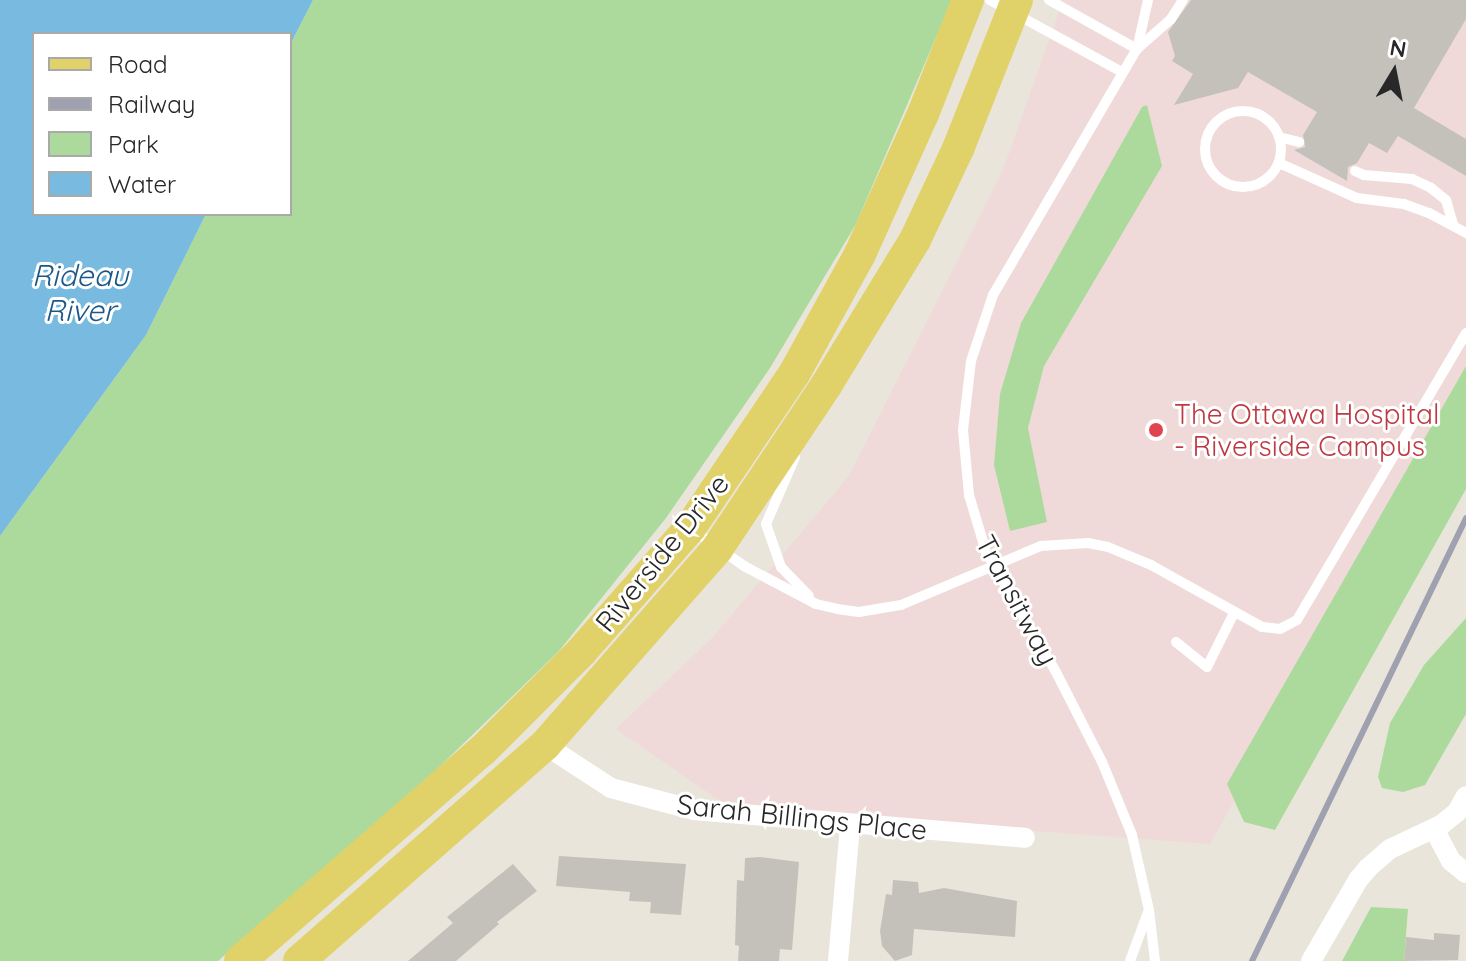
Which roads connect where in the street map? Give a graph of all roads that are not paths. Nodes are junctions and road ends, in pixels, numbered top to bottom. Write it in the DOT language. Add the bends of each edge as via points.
graph roads {
  1 [pos="968,0"];
  2 [pos="1049,0"];
  3 [pos="1148,0"];
  4 [pos="1183,0"];
  5 [pos="1006,4"];
  6 [pos="1137,49"];
  7 [pos="1122,72"];
  8 [pos="1279,137"];
  9 [pos="1299,142"];
  10 [pos="1279,163"];
  11 [pos="1355,171"];
  12 [pos="1453,225"];
  13 [pos="1466,233"];
  14 [pos="1466,333"];
  15 [pos="827,384"];
  16 [pos="690,528"];
  17 [pos="717,549"];
  18 [pos="816,604"];
  19 [pos="1234,613"];
  20 [pos="1176,642"];
  21 [pos="545,745"];
  22 [pos="1466,796"];
  23 [pos="850,826"];
  24 [pos="1434,829"];
  25 [pos="1025,838"];
  26 [pos="1466,873"];
  27 [pos="1149,910"];
  28 [pos="240,961"];
  29 [pos="299,961"];
  30 [pos="838,961"];
  31 [pos="1130,961"];
  32 [pos="1155,961"];
  33 [pos="1311,961"];
  1 -- 16 [label="main road, Riverside Drive" via="860,254 794,374"];
  2 -- 6 [label="lane"];
  3 -- 6 [label="lane, Transitway"];
  4 -- 6 [label="lane, Transitway" via="1171,19"];
  5 -- 7 [label="lane"];
  5 -- 15 [label="main road, Riverside Drive" via="958,149 915,240"];
  6 -- 7 [label="lane, Transitway"];
  7 -- 27 [label="lane, Transitway" via="993,295 969,373 963,460 986,552 1102,762 1132,835"];
  8 -- 9 [label="lane"];
  8 -- 10 [label="lane"];
  8 -- 10 [label="lane" via="1263,117 1238,111 1215,123 1204,145 1210,169 1228,185 1252,187"];
  10 -- 12 [label="lane" via="1357,198 1404,204"];
  11 -- 12 [label="lane" via="1412,179 1431,188 1446,200"];
  12 -- 13 [label="lane"];
  14 -- 19 [label="lane" via="1297,620 1269,630"];
  15 -- 17 [label="main road, Riverside Drive"];
  15 -- 18 [label="lane" via="766,524 781,567"];
  16 -- 17 [label="lane"];
  16 -- 28 [label="main road, Riverside Drive" via="581,652 483,750"];
  17 -- 18 [label="lane"];
  17 -- 21 [label="main road, Riverside Drive"];
  18 -- 19 [label="lane" via="859,612 901,605 1041,546 1088,543 1151,565"];
  19 -- 20 [label="lane" via="1207,667"];
  21 -- 23 [label="street, Sarah Billings Place" via="611,788 681,806"];
  21 -- 29 [label="main road, Riverside Drive"];
  22 -- 24 [label="street" via="1457,812"];
  23 -- 25 [label="street, Sarah Billings Place"];
  23 -- 30 [label="street"];
  24 -- 26 [label="street" via="1451,861"];
  24 -- 33 [label="street" via="1390,849 1358,880"];
  27 -- 31 [label="lane"];
  27 -- 32 [label="lane, Transitway"];
}
